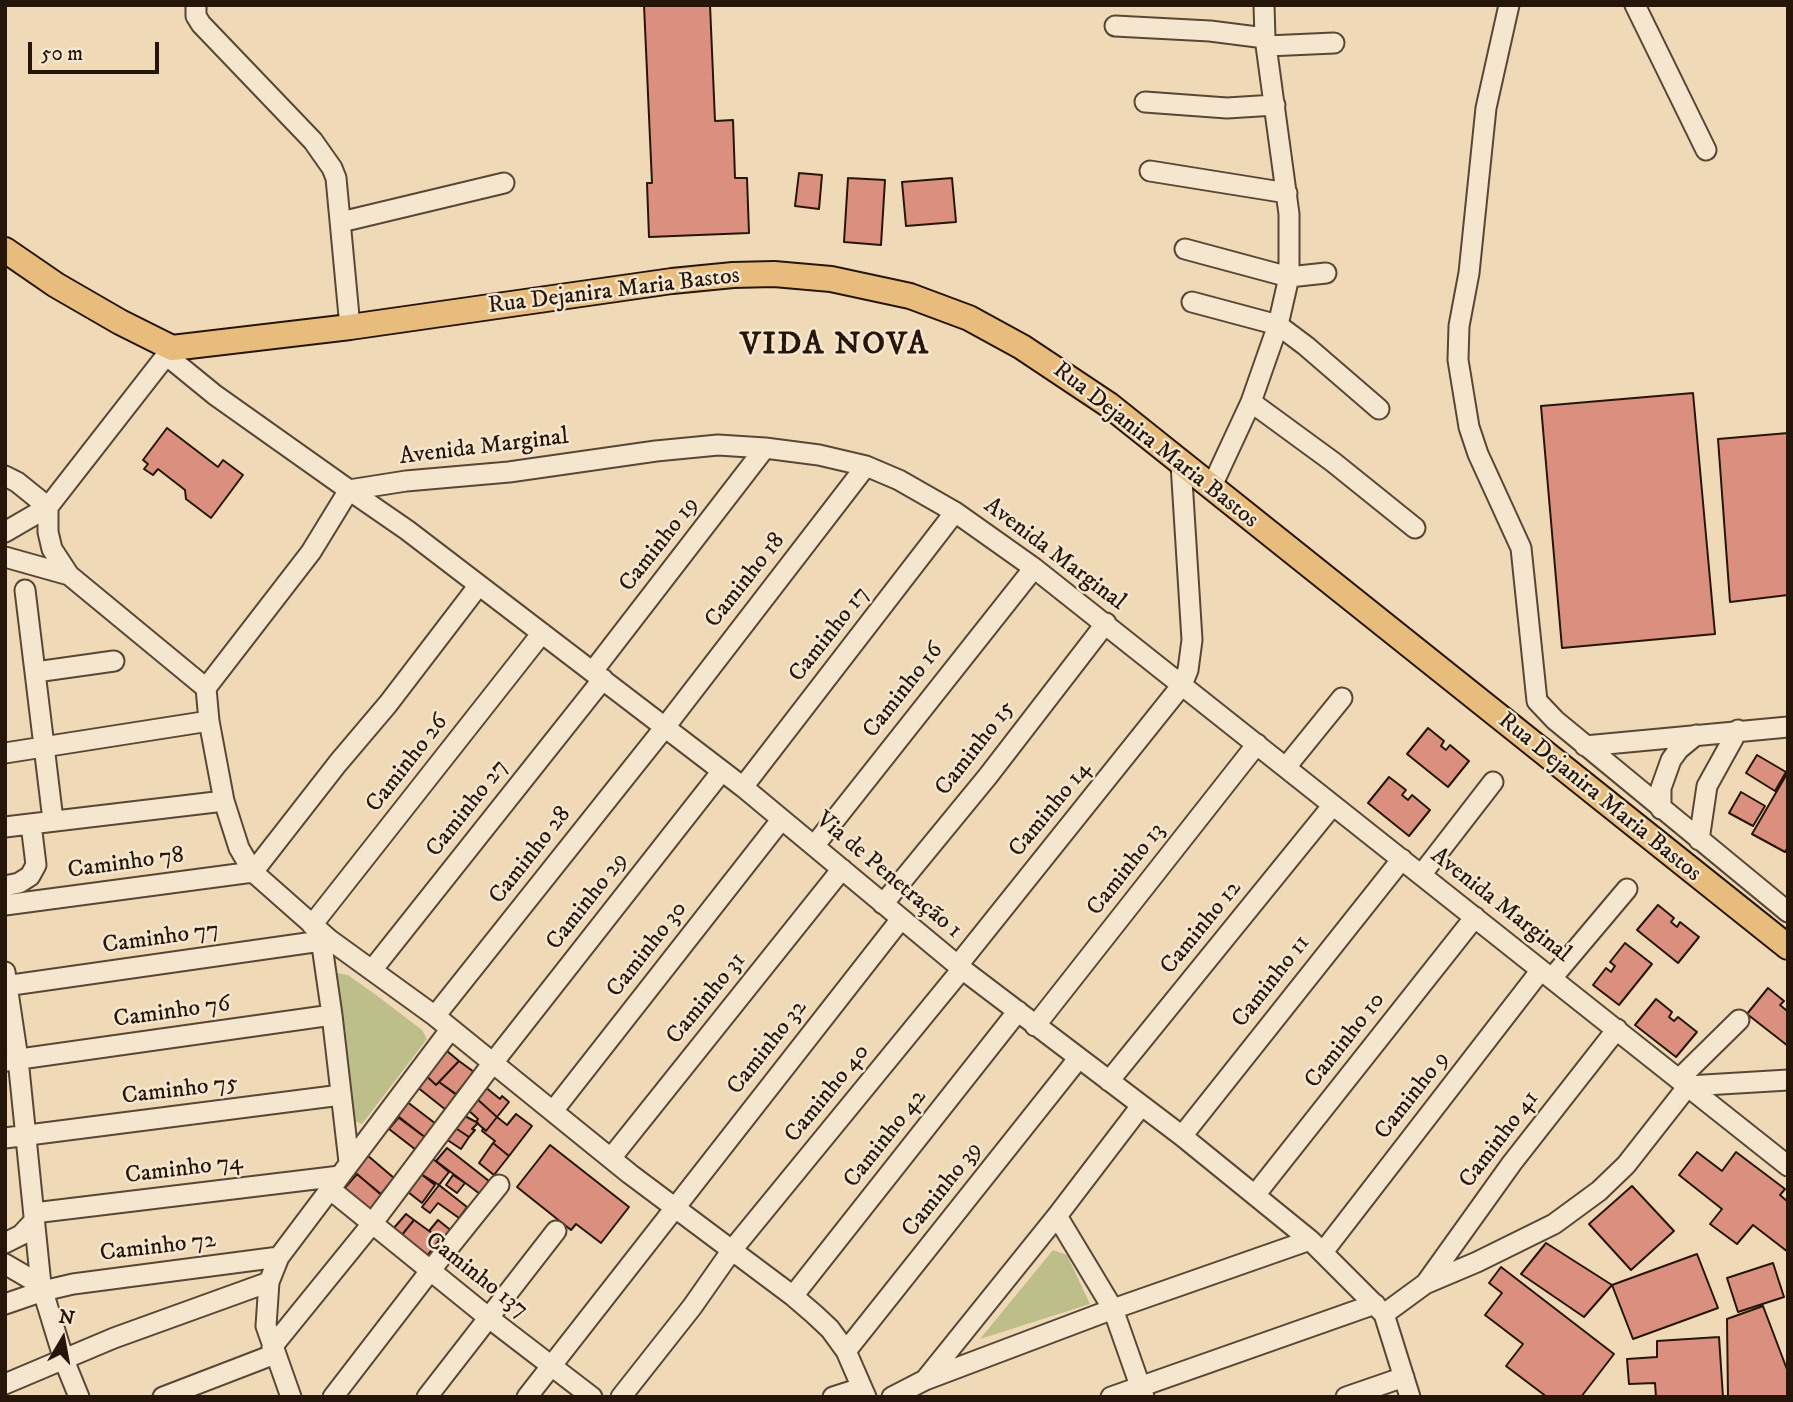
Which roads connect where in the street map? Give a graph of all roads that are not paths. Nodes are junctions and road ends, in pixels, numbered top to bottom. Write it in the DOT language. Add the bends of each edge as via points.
graph roads {
  1 [pos="196,5"];
  2 [pos="1264,5"];
  3 [pos="1509,5"];
  4 [pos="1635,5"];
  5 [pos="1115,26"];
  6 [pos="1266,42"];
  7 [pos="1334,43"];
  8 [pos="1145,102"];
  9 [pos="1275,105"];
  10 [pos="1706,150"];
  11 [pos="1150,172"];
  12 [pos="504,183"];
  13 [pos="1287,193"];
  14 [pos="341,222"];
  15 [pos="1185,249"];
  16 [pos="5,250"];
  17 [pos="1326,273"];
  18 [pos="1289,277"];
  19 [pos="1192,302"];
  20 [pos="1278,325"];
  21 [pos="350,327"];
  22 [pos="169,351"];
  23 [pos="1251,402"];
  24 [pos="1379,409"];
  25 [pos="765,448"];
  26 [pos="1181,464"];
  27 [pos="866,466"];
  28 [pos="5,476"];
  29 [pos="1211,488"];
  30 [pos="349,490"];
  31 [pos="48,507"];
  32 [pos="955,512"];
  33 [pos="1415,528"];
  34 [pos="5,532"];
  35 [pos="5,557"];
  36 [pos="1034,568"];
  37 [pos="69,575"];
  38 [pos="479,585"];
  39 [pos="25,590"];
  40 [pos="1106,623"];
  41 [pos="542,633"];
  42 [pos="114,661"];
  43 [pos="36,672"];
  44 [pos="598,675"];
  45 [pos="1182,685"];
  46 [pos="206,688"];
  47 [pos="1342,698"];
  48 [pos="1537,701"];
  49 [pos="209,721"];
  50 [pos="665,727"];
  51 [pos="1788,727"];
  52 [pos="1738,730"];
  53 [pos="1696,735"];
  54 [pos="1522,736"];
  55 [pos="1257,744"];
  56 [pos="1586,746"];
  57 [pos="46,747"];
  58 [pos="5,753"];
  59 [pos="1286,767"];
  60 [pos="722,771"];
  61 [pos="1493,782"];
  62 [pos="743,787"];
  63 [pos="224,801"];
  64 [pos="1333,805"];
  65 [pos="1661,809"];
  66 [pos="53,820"];
  67 [pos="781,820"];
  68 [pos="31,824"];
  69 [pos="5,827"];
  70 [pos="1699,840"];
  71 [pos="814,846"];
  72 [pos="1402,859"];
  73 [pos="842,869"];
  74 [pos="253,872"];
  75 [pos="1421,874"];
  76 [pos="5,886"];
  77 [pos="1627,889"];
  78 [pos="883,904"];
  79 [pos="5,905"];
  80 [pos="1788,912"];
  81 [pos="1475,917"];
  82 [pos="901,919"];
  83 [pos="318,933"];
  84 [pos="1788,947"];
  85 [pos="960,967"];
  86 [pos="372,970"];
  87 [pos="1546,974"];
  88 [pos="6,981"];
  89 [pos="1018,1011"];
  90 [pos="332,1015"];
  91 [pos="1739,1020"];
  92 [pos="443,1023"];
  93 [pos="1035,1026"];
  94 [pos="1617,1029"];
  95 [pos="1078,1059"];
  96 [pos="12,1060"];
  97 [pos="492,1064"];
  98 [pos="1788,1080"];
  99 [pos="1109,1081"];
  100 [pos="1683,1083"];
  101 [pos="341,1096"];
  102 [pos="1141,1106"];
  103 [pos="553,1111"];
  104 [pos="26,1135"];
  105 [pos="1182,1136"];
  106 [pos="5,1138"];
  107 [pos="611,1158"];
  108 [pos="1788,1166"];
  109 [pos="340,1176"];
  110 [pos="499,1185"];
  111 [pos="1255,1195"];
  112 [pos="674,1207"];
  113 [pos="1057,1216"];
  114 [pos="34,1217"];
  115 [pos="372,1225"];
  116 [pos="556,1231"];
  117 [pos="5,1244"];
  118 [pos="1316,1246"];
  119 [pos="732,1250"];
  120 [pos="279,1257"];
  121 [pos="5,1264"];
  122 [pos="430,1271"];
  123 [pos="269,1282"];
  124 [pos="1425,1284"];
  125 [pos="42,1288"];
  126 [pos="793,1296"];
  127 [pos="5,1304"];
  128 [pos="1114,1309"];
  129 [pos="1379,1309"];
  130 [pos="489,1318"];
  131 [pos="274,1350"];
  132 [pos="846,1351"];
  133 [pos="64,1360"];
  134 [pos="551,1366"];
  135 [pos="1404,1377"];
  136 [pos="925,1380"];
  137 [pos="5,1384"];
  138 [pos="863,1392"];
  139 [pos="1142,1392"];
  140 [pos="79,1397"];
  141 [pos="163,1397"];
  142 [pos="291,1397"];
  143 [pos="333,1397"];
  144 [pos="427,1397"];
  145 [pos="527,1397"];
  146 [pos="592,1397"];
  147 [pos="621,1397"];
  148 [pos="833,1397"];
  149 [pos="891,1397"];
  150 [pos="1111,1397"];
  151 [pos="1346,1397"];
  152 [pos="1410,1397"];
  1 -- 14 [label="street" via="201,24 324,154 336,178"];
  2 -- 6 [label="street"];
  3 -- 48 [label="street" via="1486,108 1458,360 1478,454 1521,548"];
  4 -- 10 [label="street"];
  5 -- 6 [label="street" via="1210,31"];
  6 -- 7 [label="street"];
  6 -- 9 [label="street"];
  8 -- 9 [label="street" via="1227,108"];
  9 -- 13 [label="street"];
  11 -- 13 [label="street"];
  12 -- 14 [label="street"];
  13 -- 18 [label="street"];
  14 -- 21 [label="street"];
  15 -- 18 [label="street"];
  16 -- 22 [label="main road"];
  17 -- 18 [label="street"];
  18 -- 20 [label="street"];
  19 -- 20 [label="street"];
  20 -- 23 [label="street"];
  20 -- 24 [label="street"];
  21 -- 22 [label="main road, Rua Dejanira Maria Bastos"];
  21 -- 26 [label="main road, Rua Dejanira Maria Bastos" via="685,279 774,274 831,279 909,296 980,324 1073,379"];
  22 -- 30 [label="street" via="215,395"];
  22 -- 31 [label="street"];
  23 -- 29 [label="street"];
  23 -- 33 [label="street"];
  25 -- 27 [label="street, Avenida Marginal"];
  25 -- 30 [label="street, Avenida Marginal" via="718,445 656,451"];
  25 -- 44 [label="street, Caminho 19"];
  26 -- 29 [label="main road, Rua Dejanira Maria Bastos"];
  26 -- 45 [label="street" via="1192,640"];
  27 -- 32 [label="street, Avenida Marginal"];
  27 -- 50 [label="street, Caminho 18"];
  28 -- 31 [label="street"];
  29 -- 54 [label="main road, Rua Dejanira Maria Bastos"];
  30 -- 38 [label="street, Via de Penetração 1"];
  30 -- 46 [label="street" via="311,552"];
  31 -- 34 [label="street"];
  31 -- 37 [label="street" via="52,549"];
  32 -- 36 [label="street, Avenida Marginal"];
  32 -- 62 [label="street, Caminho 17"];
  35 -- 37 [label="street"];
  36 -- 40 [label="street, Avenida Marginal"];
  36 -- 71 [label="street, Caminho 16"];
  37 -- 46 [label="street"];
  38 -- 41 [label="street, Via de Penetração 1"];
  38 -- 74 [label="street"];
  39 -- 43 [label="street"];
  40 -- 45 [label="street, Avenida Marginal"];
  40 -- 78 [label="street, Caminho 15"];
  41 -- 44 [label="street, Via de Penetração 1"];
  41 -- 83 [label="street, Caminho 26"];
  42 -- 43 [label="street"];
  43 -- 57 [label="street"];
  44 -- 50 [label="street, Via de Penetração 1"];
  44 -- 86 [label="street, Caminho 27"];
  45 -- 55 [label="street, Avenida Marginal"];
  45 -- 85 [label="street, Caminho 14"];
  46 -- 49 [label="street"];
  47 -- 59 [label="street"];
  48 -- 54 [label="street"];
  48 -- 56 [label="street"];
  49 -- 57 [label="street"];
  49 -- 63 [label="street"];
  50 -- 60 [label="street, Via de Penetração 1"];
  50 -- 92 [label="street, Caminho 28"];
  51 -- 52 [label="street"];
  52 -- 53 [label="street"];
  52 -- 70 [label="street" via="1707,786"];
  53 -- 56 [label="street"];
  53 -- 65 [label="street" via="1679,749 1668,767"];
  54 -- 84 [label="main road, Rua Dejanira Maria Bastos"];
  55 -- 59 [label="street, Avenida Marginal"];
  55 -- 93 [label="street, Caminho 13"];
  56 -- 65 [label="street"];
  57 -- 58 [label="street"];
  57 -- 66 [label="street"];
  59 -- 64 [label="street, Avenida Marginal"];
  60 -- 62 [label="street, Via de Penetração 1"];
  60 -- 97 [label="street, Caminho 29"];
  61 -- 75 [label="street"];
  62 -- 67 [label="street, Via de Penetração 1"];
  63 -- 66 [label="street"];
  63 -- 74 [label="street" via="239,848"];
  64 -- 72 [label="street, Avenida Marginal"];
  64 -- 99 [label="street, Caminho 12"];
  65 -- 70 [label="street"];
  66 -- 68 [label="street"];
  67 -- 71 [label="street, Via de Penetração 1"];
  67 -- 103 [label="street, Caminho 30"];
  68 -- 69 [label="street"];
  68 -- 76 [label="street" via="36,865 30,876"];
  70 -- 80 [label="street"];
  71 -- 73 [label="street, Via de Penetração 1"];
  72 -- 75 [label="street, Avenida Marginal"];
  72 -- 105 [label="street, Caminho 11"];
  73 -- 78 [label="street, Via de Penetração 1"];
  73 -- 107 [label="street, Caminho 31"];
  74 -- 79 [label="street, Caminho 78"];
  74 -- 83 [label="street"];
  75 -- 81 [label="street, Avenida Marginal"];
  77 -- 87 [label="street, Caminho 9"];
  78 -- 82 [label="street, Via de Penetração 1"];
  81 -- 87 [label="street, Avenida Marginal"];
  81 -- 111 [label="street, Caminho 10"];
  82 -- 85 [label="street, Via de Penetração 1"];
  82 -- 112 [label="street, Caminho 32"];
  83 -- 86 [label="street"];
  83 -- 88 [label="street, Caminho 77"];
  83 -- 90 [label="street"];
  85 -- 89 [label="street, Via de Penetração 1"];
  85 -- 119 [label="street, Caminho 40"];
  86 -- 92 [label="street"];
  87 -- 94 [label="street, Avenida Marginal"];
  87 -- 118 [label="street, Caminho 9"];
  88 -- 96 [label="street"];
  89 -- 93 [label="street, Via de Penetração 1"];
  89 -- 126 [label="street, Caminho 42"];
  90 -- 96 [label="street, Caminho 76"];
  90 -- 101 [label="street"];
  91 -- 100 [label="street"];
  92 -- 97 [label="street"];
  92 -- 109 [label="street, Caminho 28"];
  93 -- 95 [label="street, Via de Penetração 1"];
  94 -- 100 [label="street, Avenida Marginal"];
  94 -- 124 [label="street, Caminho 41"];
  95 -- 99 [label="street, Via de Penetração 1"];
  95 -- 132 [label="street, Caminho 39"];
  96 -- 104 [label="street"];
  97 -- 103 [label="street"];
  97 -- 115 [label="street, Caminho 29"];
  98 -- 100 [label="street"];
  99 -- 102 [label="street, Via de Penetração 1"];
  100 -- 108 [label="street, Avenida Marginal"];
  100 -- 124 [label="street" via="1626,1165 1599,1191 1554,1224"];
  101 -- 104 [label="street, Caminho 75"];
  101 -- 109 [label="street"];
  102 -- 105 [label="street, Via de Penetração 1"];
  102 -- 113 [label="street"];
  103 -- 107 [label="street"];
  104 -- 106 [label="street, Caminho 75"];
  104 -- 114 [label="street"];
  105 -- 111 [label="street, Via de Penetração 1"];
  107 -- 112 [label="street"];
  109 -- 114 [label="street, Caminho 74"];
  109 -- 115 [label="street, Caminho 137"];
  109 -- 120 [label="street, Caminho 28"];
  110 -- 122 [label="street"];
  111 -- 118 [label="street, Via de Penetração 1"];
  112 -- 119 [label="street"];
  112 -- 134 [label="street, Caminho 32"];
  113 -- 128 [label="street"];
  113 -- 136 [label="street"];
  114 -- 117 [label="street" via="21,1235"];
  114 -- 125 [label="street"];
  115 -- 122 [label="street, Caminho 137"];
  115 -- 131 [label="street, Caminho 29"];
  116 -- 130 [label="street"];
  118 -- 128 [label="street"];
  118 -- 129 [label="street, Via de Penetração 1"];
  119 -- 126 [label="street"];
  119 -- 147 [label="street, Caminho 40"];
  120 -- 123 [label="street, Caminho 28"];
  120 -- 125 [label="street, Caminho 72"];
  121 -- 125 [label="street"];
  122 -- 130 [label="street, Caminho 137"];
  122 -- 143 [label="street"];
  123 -- 131 [label="street, Caminho 28" via="266,1326"];
  123 -- 133 [label="street"];
  124 -- 129 [label="street"];
  125 -- 127 [label="street, Caminho 72"];
  125 -- 133 [label="street"];
  126 -- 132 [label="street" via="830,1329"];
  128 -- 136 [label="street"];
  128 -- 139 [label="street"];
  129 -- 135 [label="street"];
  129 -- 139 [label="street"];
  130 -- 134 [label="street, Caminho 137"];
  130 -- 144 [label="street"];
  131 -- 141 [label="street"];
  131 -- 142 [label="street, Caminho 28"];
  132 -- 138 [label="street"];
  133 -- 137 [label="street"];
  133 -- 140 [label="street"];
  134 -- 145 [label="street, Caminho 32"];
  134 -- 146 [label="street, Caminho 137"];
  135 -- 151 [label="street"];
  135 -- 152 [label="street"];
  136 -- 149 [label="street"];
  138 -- 148 [label="street"];
  139 -- 150 [label="street"];
}
